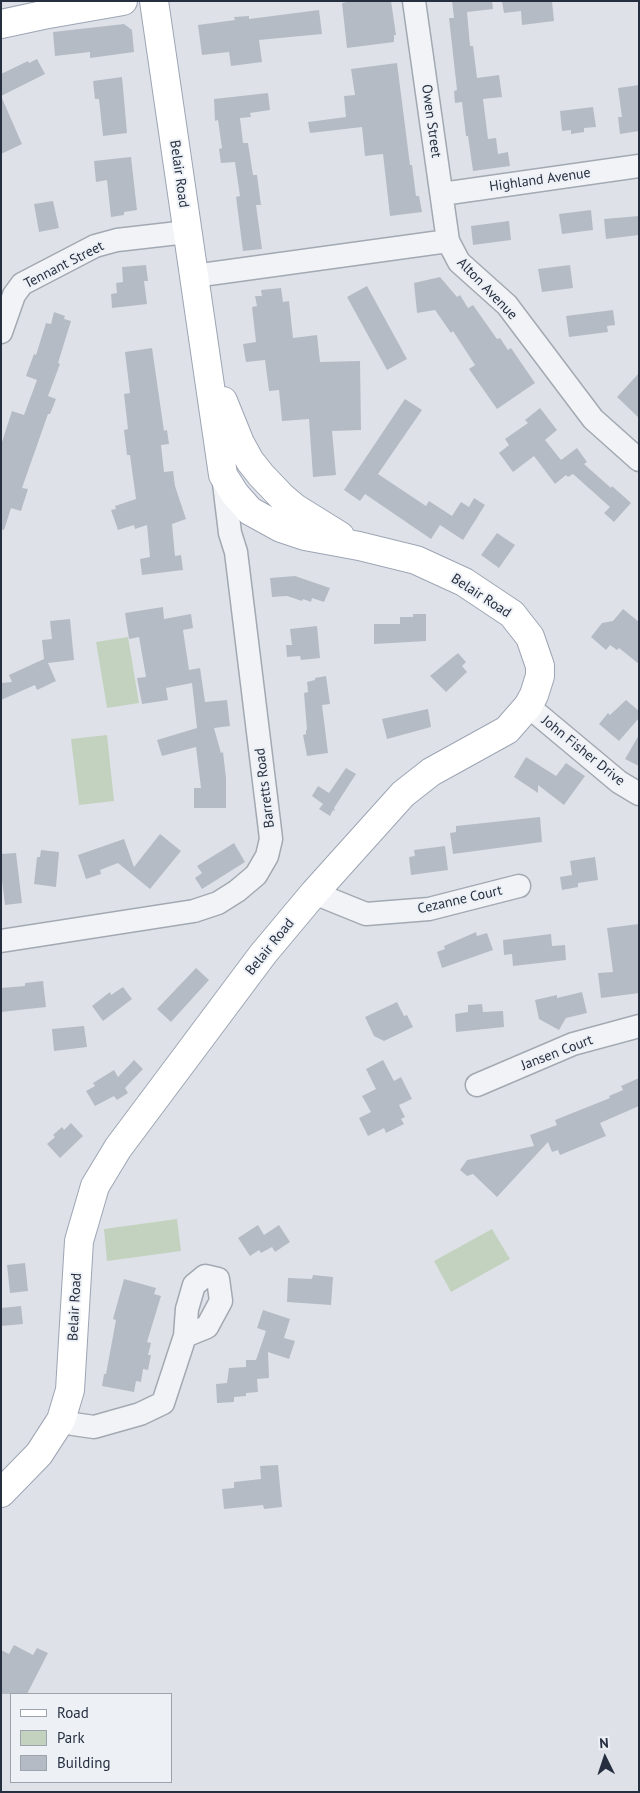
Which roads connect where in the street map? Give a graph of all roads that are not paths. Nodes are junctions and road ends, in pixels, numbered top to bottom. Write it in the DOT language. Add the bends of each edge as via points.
graph roads {
  1 [pos="123,1"];
  2 [pos="154,1"];
  3 [pos="414,1"];
  4 [pos="7,17"];
  5 [pos="639,166"];
  6 [pos="442,194"];
  7 [pos="187,232"];
  8 [pos="448,241"];
  9 [pos="194,276"];
  10 [pos="1,332"];
  11 [pos="205,347"];
  12 [pos="227,413"];
  13 [pos="639,460"];
  14 [pos="223,475"];
  15 [pos="250,511"];
  16 [pos="359,546"];
  17 [pos="236,552"];
  18 [pos="528,706"];
  19 [pos="639,794"];
  20 [pos="519,886"];
  21 [pos="314,893"];
  22 [pos="1,941"];
  23 [pos="639,1026"];
  24 [pos="477,1085"];
  25 [pos="185,1336"];
  26 [pos="61,1420"];
  27 [pos="1,1493"];
  1 -- 4 [label="main road"];
  2 -- 7 [label="main road, Belair Road"];
  3 -- 6 [label="street, Owen Street"];
  5 -- 6 [label="street, Highland Avenue"];
  6 -- 8 [label="street, Owen Street"];
  7 -- 9 [label="main road, Belair Road"];
  7 -- 10 [label="street, Tennant Street" via="117,240 95,246 22,284 14,295"];
  8 -- 9 [label="street"];
  8 -- 13 [label="street, Alton Avenue" via="459,262 507,306 594,419"];
  9 -- 11 [label="main road, Belair Road"];
  11 -- 12 [label="main road, Belair Road"];
  11 -- 14 [label="main road, Belair Road"];
  12 -- 15 [label="main road" via="232,456 246,486"];
  12 -- 16 [label="main road, Belair Road" via="250,461 282,498"];
  14 -- 15 [label="main road, Belair Road"];
  14 -- 17 [label="street, Barretts Road" via="230,533"];
  15 -- 16 [label="main road, Belair Road" via="281,528 305,536"];
  15 -- 17 [label="street, Barretts Road"];
  16 -- 18 [label="main road, Belair Road" via="416,560 464,582 512,614 530,637 540,666 540,676"];
  17 -- 22 [label="street, Barretts Road" via="270,839 267,856 256,875 218,903 194,911"];
  18 -- 19 [label="street, John Fisher Drive" via="619,782"];
  18 -- 21 [label="main road, Belair Road" via="507,730 431,772 403,794"];
  20 -- 21 [label="street, Cezanne Court" via="429,910 366,914"];
  21 -- 26 [label="main road, Belair Road" via="263,954 180,1064 94,1186 79,1241 70,1390"];
  23 -- 24 [label="street, Jansen Court" via="573,1044"];
  25 -- 26 [label="street" via="163,1404 94,1427"];
  26 -- 27 [label="main road, Belair Road" via="38,1454"];
}
